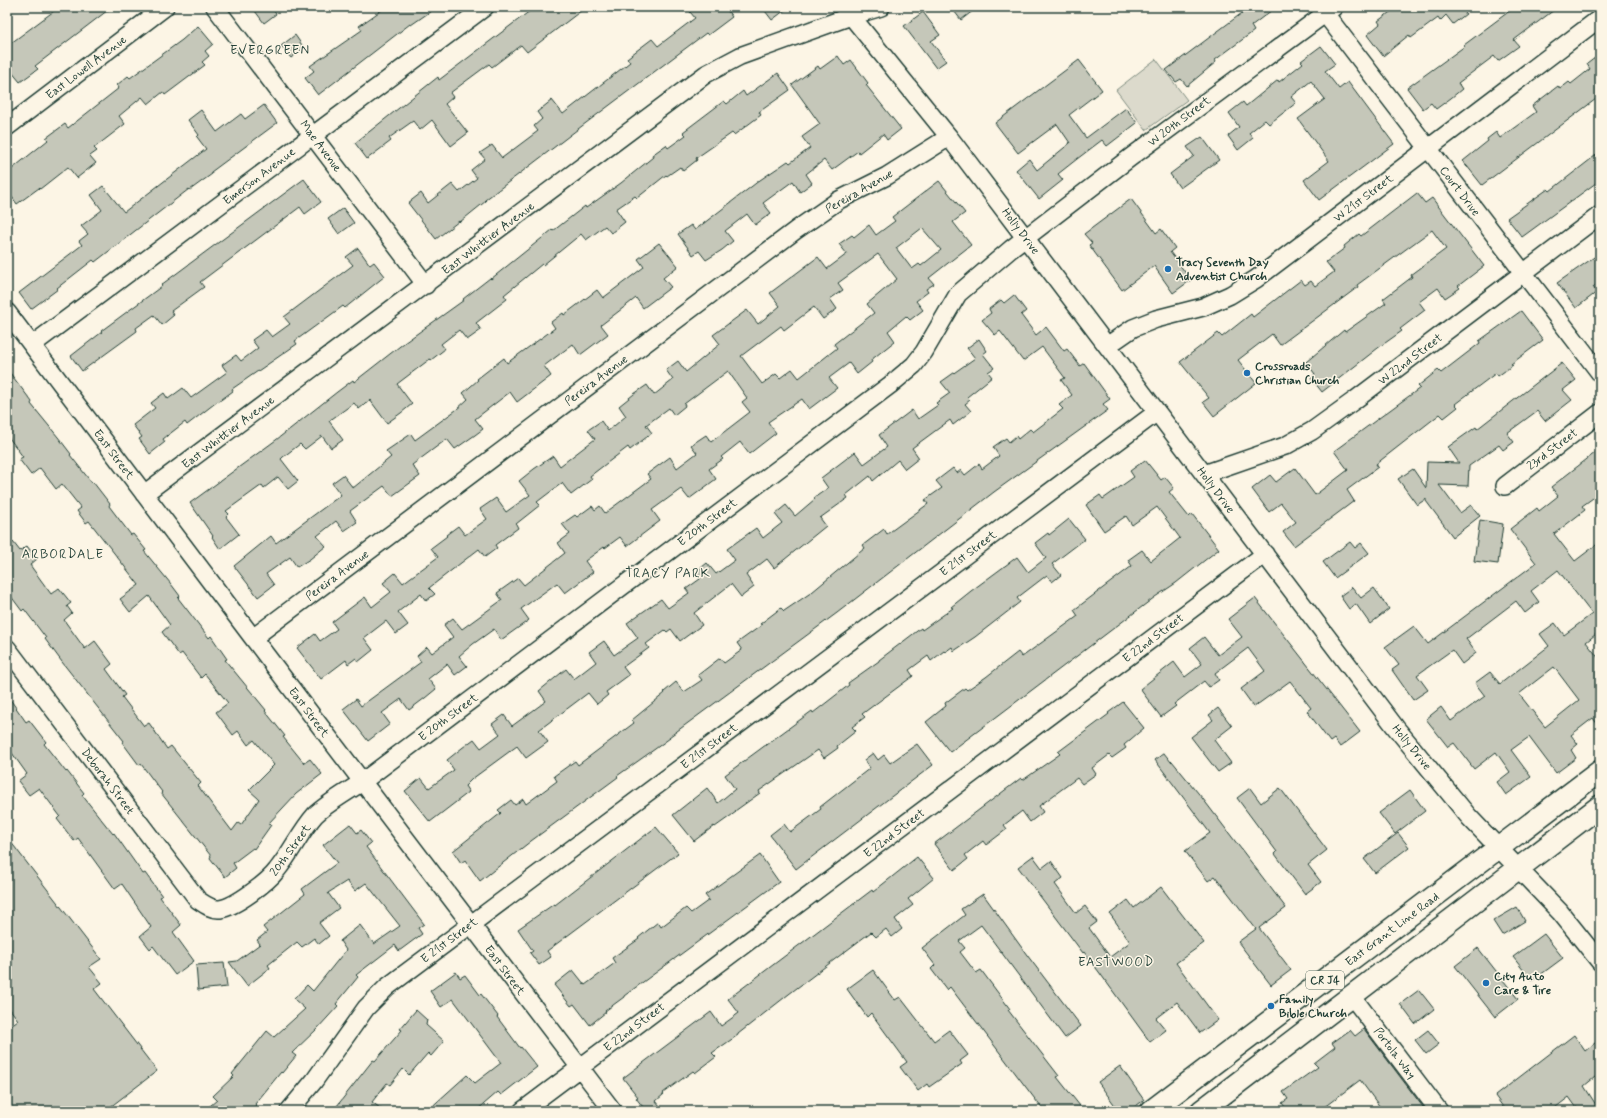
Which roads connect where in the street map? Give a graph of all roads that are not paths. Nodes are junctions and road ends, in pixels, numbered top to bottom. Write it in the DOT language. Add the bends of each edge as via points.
graph roads {
  1 [pos="165,7"];
  2 [pos="215,7"];
  3 [pos="485,7"];
  4 [pos="881,7"];
  5 [pos="1326,9"];
  6 [pos="847,11"];
  7 [pos="1600,18"];
  8 [pos="7,127"];
  9 [pos="313,136"];
  10 [pos="949,137"];
  11 [pos="1428,149"];
  12 [pos="1600,215"];
  13 [pos="1026,238"];
  14 [pos="1523,273"];
  15 [pos="426,285"];
  16 [pos="7,312"];
  17 [pos="32,345"];
  18 [pos="1107,346"];
  19 [pos="1600,373"];
  20 [pos="1157,412"];
  21 [pos="1600,413"];
  22 [pos="1204,474"];
  23 [pos="1505,486"];
  24 [pos="144,494"];
  25 [pos="1265,554"];
  26 [pos="253,638"];
  27 [pos="7,648"];
  28 [pos="1600,771"];
  29 [pos="362,782"];
  30 [pos="1600,806"];
  31 [pos="1499,849"];
  32 [pos="1519,869"];
  33 [pos="214,908"];
  34 [pos="470,924"];
  35 [pos="1600,962"];
  36 [pos="1351,995"];
  37 [pos="580,1068"];
  38 [pos="289,1111"];
  39 [pos="522,1111"];
  40 [pos="613,1111"];
  41 [pos="1151,1111"];
  42 [pos="1201,1111"];
  43 [pos="1439,1111"];
  1 -- 8 [label="street, East Lowell Avenue"];
  2 -- 9 [label="street, Mae Avenue"];
  3 -- 9 [label="street, Emerson Avenue"];
  4 -- 6 [label="street, East Whittier Avenue"];
  5 -- 11 [label="street, Court Drive"];
  5 -- 13 [label="street, W 20th Street"];
  6 -- 10 [label="street, Holly Drive"];
  6 -- 15 [label="street, East Whittier Avenue" via="740,56 706,74"];
  7 -- 11 [label="street, W 21st Street"];
  9 -- 15 [label="street, Mae Avenue"];
  9 -- 17 [label="street, Emerson Avenue"];
  10 -- 13 [label="street, Holly Drive"];
  10 -- 26 [label="street, Pereira Avenue" via="887,176 839,200 796,230"];
  11 -- 14 [label="street, Court Drive"];
  11 -- 18 [label="street, W 21st Street" via="1256,279 1230,295 1203,307 1156,319 1133,328"];
  12 -- 14 [label="street, W 22nd Street"];
  13 -- 18 [label="street, Holly Drive"];
  13 -- 29 [label="street, E 20th Street" via="958,294 914,365"];
  14 -- 19 [label="street, Court Drive"];
  14 -- 22 [label="street, W 22nd Street" via="1312,431 1285,446"];
  15 -- 24 [label="street, East Whittier Avenue"];
  16 -- 17 [label="street, East Street"];
  17 -- 24 [label="street, East Street"];
  18 -- 20 [label="street, Holly Drive"];
  20 -- 22 [label="street, Holly Drive"];
  20 -- 34 [label="street, E 21st Street"];
  21 -- 23 [label="street, 23rd Street"];
  22 -- 25 [label="street, Holly Drive"];
  24 -- 26 [label="street, East Street"];
  25 -- 31 [label="street, Holly Drive" via="1396,728"];
  25 -- 37 [label="street, E 22nd Street"];
  26 -- 29 [label="street, East Street"];
  27 -- 33 [label="street, Deborah Street" via="198,900"];
  28 -- 31 [label="main road, CR J4"];
  29 -- 33 [label="street, 20th Street" via="316,815 277,871 266,882 233,905"];
  29 -- 34 [label="street, East Street"];
  30 -- 32 [label="main road, CR J4"];
  31 -- 32 [label="street, Holly Drive"];
  31 -- 41 [label="main road, East Grant Line Road / CR J4"];
  32 -- 35 [label="street, Holly Drive" via="1560,912"];
  32 -- 36 [label="main road, CR J4"];
  34 -- 37 [label="street, East Street"];
  34 -- 38 [label="street, E 21st Street" via="387,987 366,1008 314,1081"];
  36 -- 42 [label="main road, CR J4"];
  36 -- 43 [label="street, Portola Way"];
  37 -- 39 [label="street, E 22nd Street"];
  37 -- 40 [label="street, East Street"];
}
